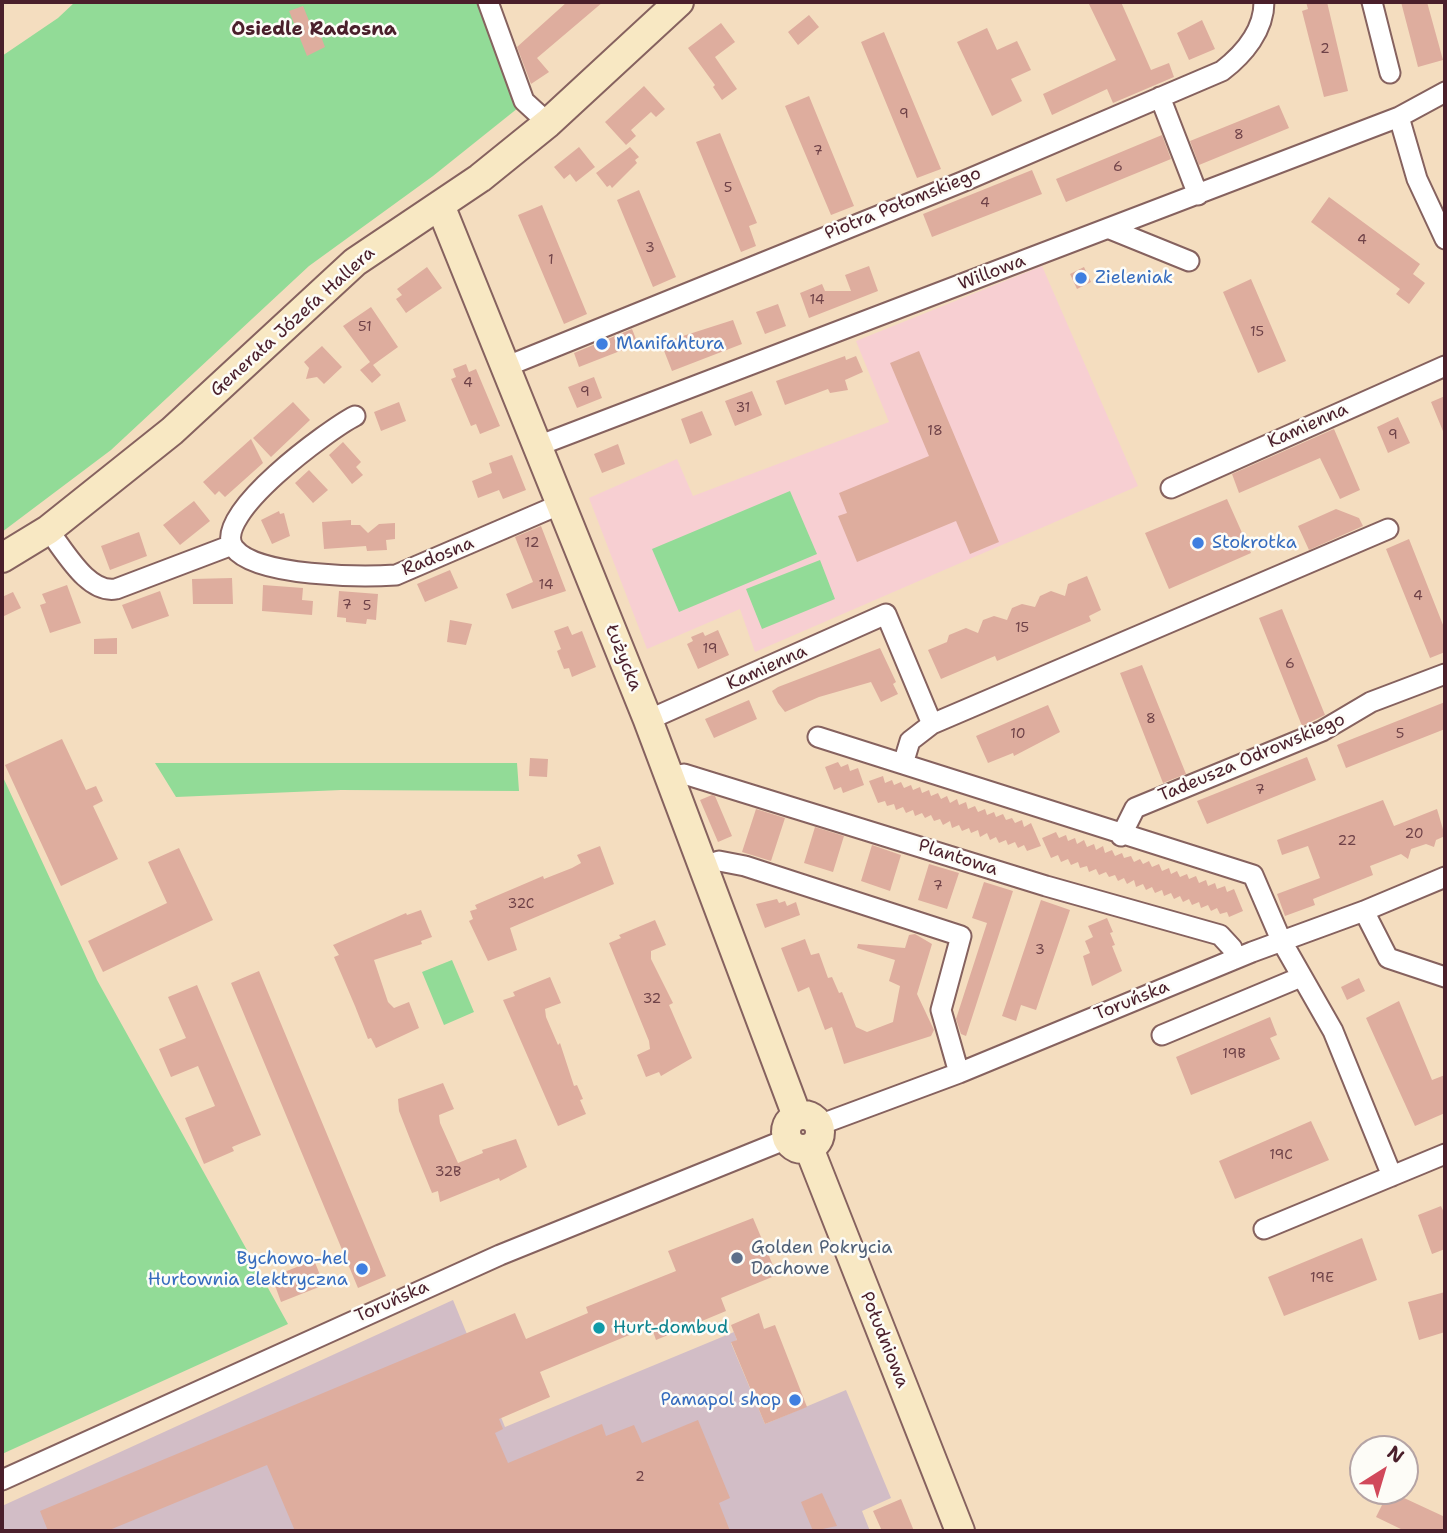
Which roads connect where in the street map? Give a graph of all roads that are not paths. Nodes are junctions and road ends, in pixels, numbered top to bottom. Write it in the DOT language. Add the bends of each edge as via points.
graph roads {
  1 [pos="488,2"];
  2 [pos="679,2"];
  3 [pos="1372,2"];
  4 [pos="1264,9"];
  5 [pos="1390,74"];
  6 [pos="1445,92"];
  7 [pos="1160,97"];
  8 [pos="1399,117"];
  9 [pos="548,122"];
  10 [pos="1198,194"];
  11 [pos="440,205"];
  12 [pos="1110,229"];
  13 [pos="1445,239"];
  14 [pos="1189,261"];
  15 [pos="1445,366"];
  16 [pos="505,367"];
  17 [pos="355,416"];
  18 [pos="536,447"];
  19 [pos="1171,488"];
  20 [pos="561,504"];
  21 [pos="1388,529"];
  22 [pos="48,530"];
  23 [pos="232,545"];
  24 [pos="2,558"];
  25 [pos="1445,674"];
  26 [pos="648,720"];
  27 [pos="932,724"];
  28 [pos="818,737"];
  29 [pos="903,764"];
  30 [pos="668,777"];
  31 [pos="1121,836"];
  32 [pos="703,866"];
  33 [pos="1445,877"];
  34 [pos="1364,911"];
  35 [pos="1281,940"];
  36 [pos="1235,959"];
  37 [pos="1301,977"];
  38 [pos="1445,977"];
  39 [pos="1162,1035"];
  40 [pos="959,1073"];
  41 [pos="803,1132"];
  42 [pos="1445,1154"];
  43 [pos="1392,1176"];
  44 [pos="1264,1229"];
  45 [pos="2,1480"];
  46 [pos="960,1531"];
  1 -- 9 [label="street" via="524,101"];
  2 -- 9 [label="street, Generała Józefa Hallera"];
  3 -- 5 [label="street"];
  4 -- 7 [label="street, Piotra Połomskiego" via="1235,61"];
  6 -- 8 [label="street, Willowa"];
  7 -- 10 [label="street"];
  7 -- 16 [label="street, Piotra Połomskiego"];
  8 -- 10 [label="street, Willowa"];
  8 -- 13 [label="street" via="1418,179"];
  9 -- 11 [label="street, Generała Józefa Hallera"];
  10 -- 12 [label="street, Willowa"];
  11 -- 16 [label="street, Łużycka"];
  11 -- 22 [label="street, Generała Józefa Hallera" via="355,262 172,431"];
  12 -- 14 [label="street"];
  12 -- 18 [label="street, Willowa"];
  15 -- 19 [label="street, Kamienna"];
  16 -- 18 [label="street, Łużycka"];
  17 -- 23 [label="street" via="324,434 267,483 239,517"];
  18 -- 20 [label="street, Łużycka"];
  20 -- 23 [label="street, Radosna" via="396,575 272,567 246,558"];
  20 -- 26 [label="street, Łużycka"];
  21 -- 27 [label="street"];
  22 -- 23 [label="street" via="90,580 106,590"];
  22 -- 24 [label="street, Generała Józefa Hallera"];
  25 -- 31 [label="street, Tadeusza Odrowskiego" via="1371,702 1322,731 1135,808"];
  26 -- 27 [label="street, Kamienna" via="886,614"];
  26 -- 30 [label="street, Łużycka"];
  27 -- 29 [label="street" via="909,741"];
  28 -- 29 [label="street"];
  29 -- 31 [label="street"];
  30 -- 32 [label="street, Łużycka"];
  30 -- 36 [label="street, Plantowa" via="684,774 1220,935 1232,947"];
  31 -- 35 [label="street" via="1253,875"];
  32 -- 40 [label="street" via="719,861 745,866 961,936 941,1010"];
  32 -- 41 [label="street, Łużycka"];
  33 -- 34 [label="street, Toruńska"];
  34 -- 35 [label="street, Toruńska"];
  34 -- 38 [label="street" via="1388,958"];
  35 -- 36 [label="street, Toruńska"];
  35 -- 37 [label="street"];
  36 -- 40 [label="street, Toruńska"];
  37 -- 39 [label="street"];
  37 -- 43 [label="street" via="1333,1031"];
  40 -- 41 [label="street, Toruńska"];
  41 -- 45 [label="street, Toruńska" via="514,1249"];
  41 -- 46 [label="street, Południowa"];
  42 -- 43 [label="street"];
  43 -- 44 [label="street"];
}
